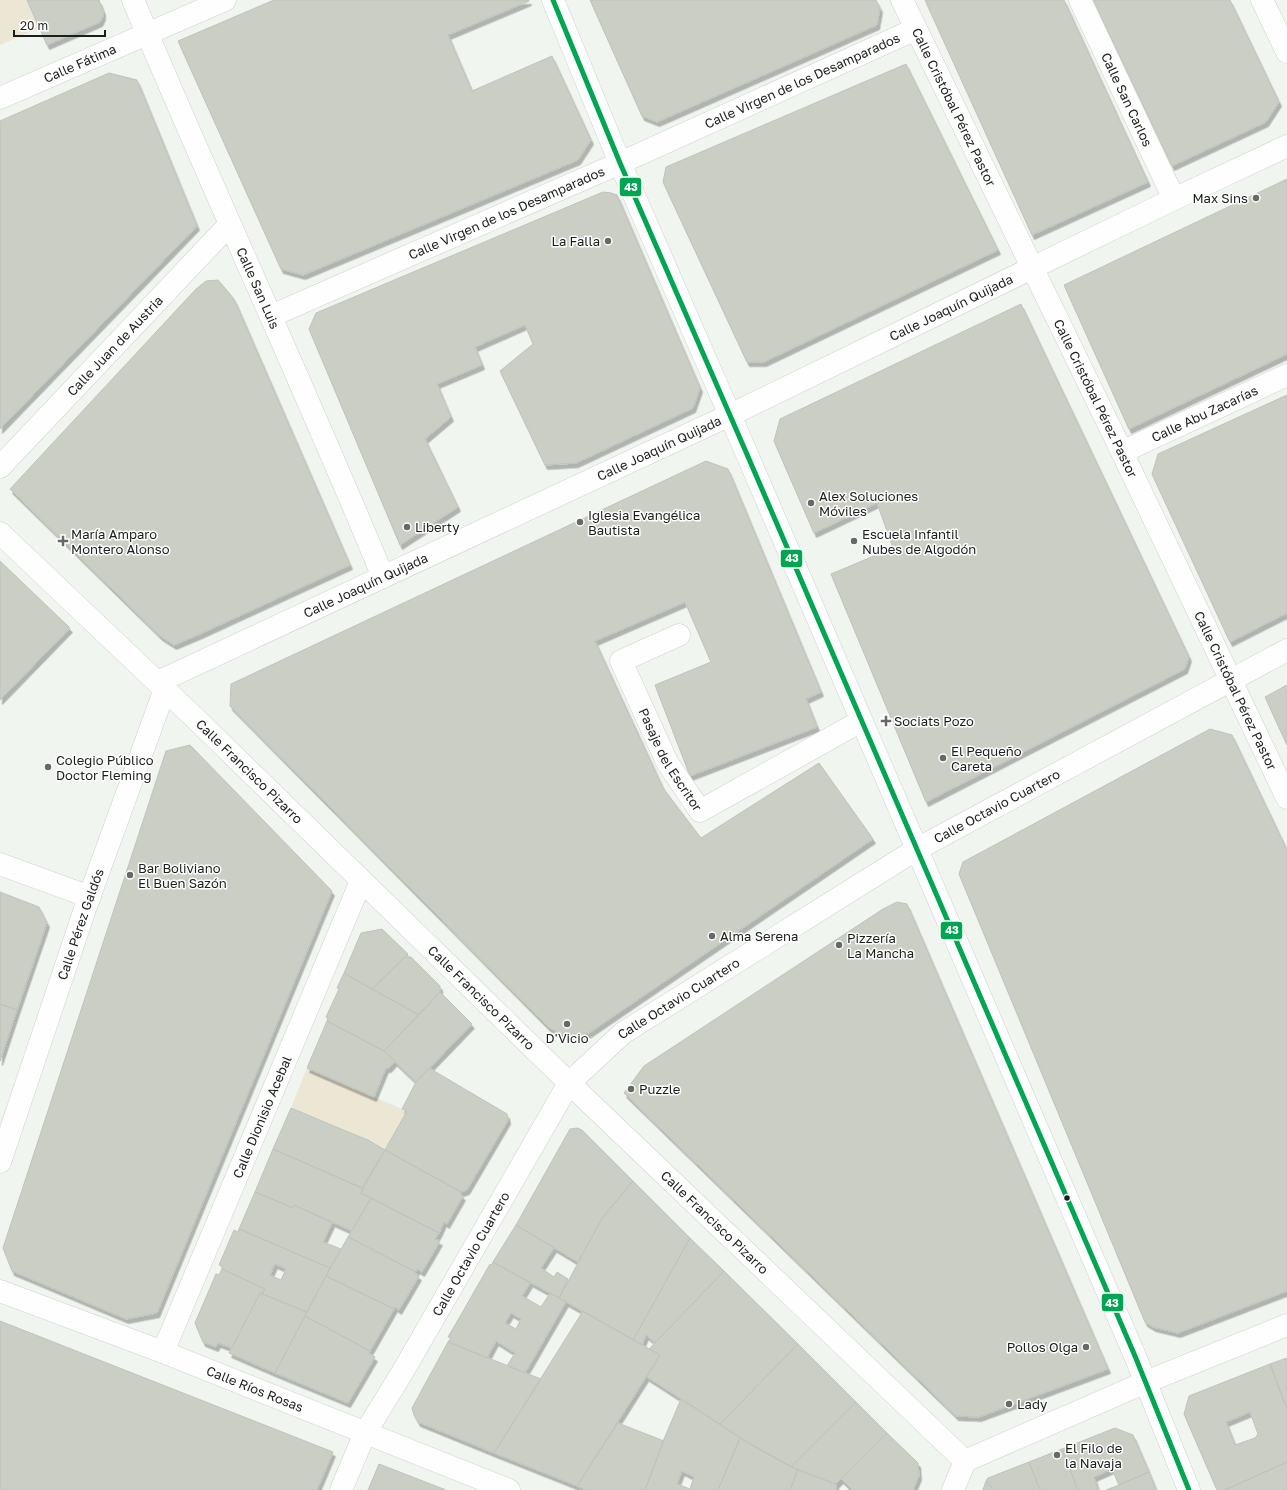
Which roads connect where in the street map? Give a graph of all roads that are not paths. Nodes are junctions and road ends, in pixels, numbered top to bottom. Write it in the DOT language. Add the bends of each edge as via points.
graph roads {
  1 [pos="133,0"];
  2 [pos="225,0"];
  3 [pos="553,0"];
  4 [pos="902,0"];
  5 [pos="1080,0"];
  6 [pos="1262,0"];
  7 [pos="916,29"];
  8 [pos="147,34"];
  9 [pos="1287,52"];
  10 [pos="0,98"];
  11 [pos="1287,146"];
  12 [pos="620,163"];
  13 [pos="1174,199"];
  14 [pos="230,225"];
  15 [pos="1032,268"];
  16 [pos="271,316"];
  17 [pos="1287,375"];
  18 [pos="730,415"];
  19 [pos="1122,452"];
  20 [pos="0,467"];
  21 [pos="0,532"];
  22 [pos="383,577"];
  23 [pos="679,634"];
  24 [pos="1287,650"];
  25 [pos="1230,680"];
  26 [pos="161,686"];
  27 [pos="861,721"];
  28 [pos="1287,798"];
  29 [pos="916,849"];
  30 [pos="0,864"];
  31 [pos="361,881"];
  32 [pos="90,897"];
  33 [pos="570,1083"];
  34 [pos="0,1162"];
  35 [pos="0,1291"];
  36 [pos="1287,1325"];
  37 [pos="163,1352"];
  38 [pos="1146,1382"];
  39 [pos="365,1432"];
  40 [pos="965,1461"];
  41 [pos="341,1490"];
  42 [pos="509,1490"];
  43 [pos="953,1490"];
  44 [pos="1189,1490"];
  1 -- 8 [label="street, Calle San Luis"];
  2 -- 8 [label="street, Calle Fátima"];
  3 -- 12 [label="street"];
  4 -- 7 [label="street, Calle Cristóbal Pérez Pastor"];
  5 -- 13 [label="street, Calle San Carlos"];
  6 -- 9 [label="street"];
  7 -- 12 [label="street, Calle Virgen de los Desamparados"];
  7 -- 15 [label="street, Calle Cristóbal Pérez Pastor"];
  8 -- 10 [label="street, Calle Fátima"];
  8 -- 14 [label="street, Calle San Luis"];
  11 -- 13 [label="street, Calle Joaquín Quijada"];
  12 -- 16 [label="street, Calle Virgen de los Desamparados"];
  12 -- 18 [label="street"];
  13 -- 15 [label="street, Calle Joaquín Quijada"];
  14 -- 16 [label="street, Calle San Luis"];
  14 -- 20 [label="street, Calle Juan de Austria"];
  15 -- 18 [label="street, Calle Joaquín Quijada"];
  15 -- 19 [label="street, Calle Cristóbal Pérez Pastor"];
  16 -- 22 [label="street, Calle San Luis"];
  17 -- 19 [label="street, Calle Abu Zacarías"];
  18 -- 22 [label="street, Calle Joaquín Quijada"];
  18 -- 27 [label="street"];
  19 -- 25 [label="street, Calle Cristóbal Pérez Pastor"];
  21 -- 26 [label="street, Calle Francisco Pizarro"];
  22 -- 26 [label="street, Calle Joaquín Quijada"];
  23 -- 27 [label="street, Pasaje del Escritor" via="622,661 667,762 700,811"];
  24 -- 25 [label="street, Calle Octavio Cuartero"];
  25 -- 28 [label="street, Calle Cristóbal Pérez Pastor"];
  25 -- 29 [label="street, Calle Octavio Cuartero"];
  26 -- 31 [label="street, Calle Francisco Pizarro"];
  26 -- 32 [label="street, Calle Pérez Galdós"];
  27 -- 29 [label="street"];
  29 -- 33 [label="street, Calle Octavio Cuartero" via="622,1033"];
  29 -- 38 [label="street"];
  30 -- 32 [label="street"];
  31 -- 33 [label="street, Calle Francisco Pizarro"];
  31 -- 37 [label="street, Calle Dionisio Acebal"];
  32 -- 34 [label="street, Calle Pérez Galdós"];
  33 -- 39 [label="street, Calle Octavio Cuartero" via="402,1373"];
  33 -- 40 [label="street, Calle Francisco Pizarro"];
  35 -- 37 [label="street, Calle Ríos Rosas"];
  36 -- 38 [label="street"];
  37 -- 39 [label="street, Calle Ríos Rosas"];
  38 -- 40 [label="street"];
  38 -- 44 [label="street"];
  39 -- 41 [label="street, Calle Octavio Cuartero"];
  39 -- 42 [label="street, Calle Ríos Rosas"];
  40 -- 43 [label="street"];
}
